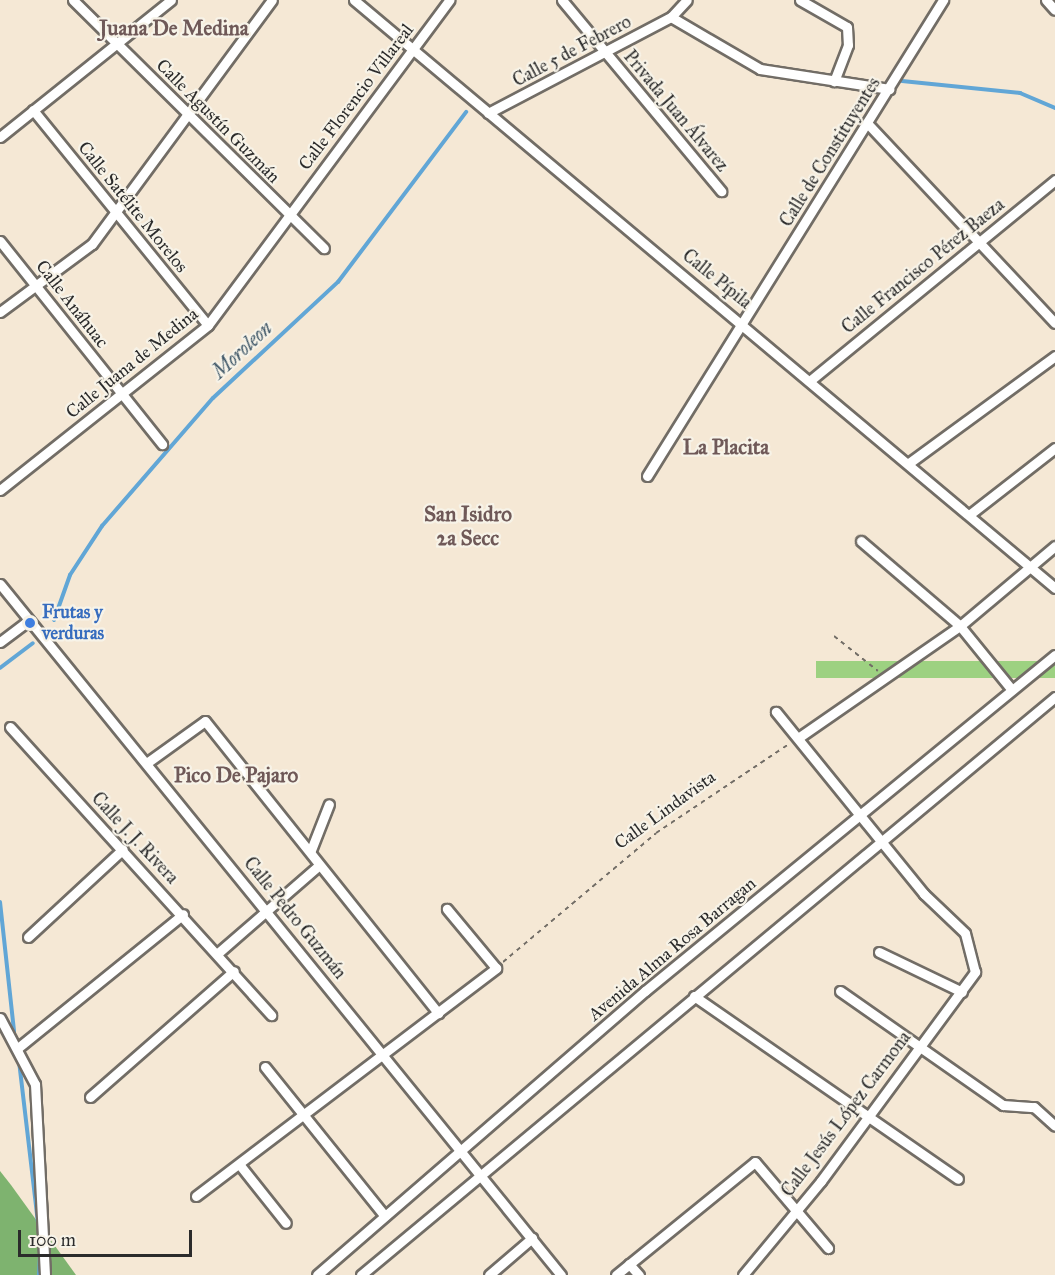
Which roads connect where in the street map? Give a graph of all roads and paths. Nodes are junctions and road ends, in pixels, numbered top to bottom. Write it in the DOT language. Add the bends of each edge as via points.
graph roads {
  1 [pos="73,0"];
  2 [pos="171,0"];
  3 [pos="272,0"];
  4 [pos="354,0"];
  5 [pos="449,0"];
  6 [pos="562,0"];
  7 [pos="687,0"];
  8 [pos="800,0"];
  9 [pos="943,0"];
  10 [pos="1046,0"];
  11 [pos="1055,10"];
  12 [pos="671,17"];
  13 [pos="117,44"];
  14 [pos="413,48"];
  15 [pos="605,52"];
  16 [pos="834,81"];
  17 [pos="889,89"];
  18 [pos="33,110"];
  19 [pos="186,113"];
  20 [pos="488,113"];
  21 [pos="868,124"];
  22 [pos="0,137"];
  23 [pos="1055,180"];
  24 [pos="721,191"];
  25 [pos="115,213"];
  26 [pos="289,214"];
  27 [pos="0,241"];
  28 [pos="978,241"];
  29 [pos="324,248"];
  30 [pos="36,284"];
  31 [pos="0,312"];
  32 [pos="743,321"];
  33 [pos="1055,323"];
  34 [pos="208,325"];
  35 [pos="1055,356"];
  36 [pos="812,379"];
  37 [pos="122,393"];
  38 [pos="162,444"];
  39 [pos="1055,448"];
  40 [pos="909,463"];
  41 [pos="647,476"];
  42 [pos="0,490"];
  43 [pos="969,515"];
  44 [pos="861,541"];
  45 [pos="1055,546"];
  46 [pos="1029,566"];
  47 [pos="0,584"];
  48 [pos="1055,588"];
  49 [pos="29,620"];
  50 [pos="960,626"];
  51 [pos="834,636"];
  52 [pos="0,642"];
  53 [pos="1055,655"];
  54 [pos="885,677"];
  55 [pos="1012,690"];
  56 [pos="1055,697"];
  57 [pos="776,712"];
  58 [pos="10,727"];
  59 [pos="798,738"];
  60 [pos="148,762"];
  61 [pos="329,804"];
  62 [pos="862,813"];
  63 [pos="884,839"];
  64 [pos="123,849"];
  65 [pos="311,850"];
  66 [pos="316,867"];
  67 [pos="447,909"];
  68 [pos="268,911"];
  69 [pos="183,914"];
  70 [pos="28,937"];
  71 [pos="879,952"];
  72 [pos="218,953"];
  73 [pos="496,968"];
  74 [pos="234,971"];
  75 [pos="840,991"];
  76 [pos="962,992"];
  77 [pos="694,996"];
  78 [pos="438,1013"];
  79 [pos="271,1015"];
  80 [pos="0,1018"];
  81 [pos="917,1045"];
  82 [pos="19,1047"];
  83 [pos="384,1056"];
  84 [pos="265,1067"];
  85 [pos="90,1097"];
  86 [pos="304,1115"];
  87 [pos="866,1118"];
  88 [pos="1055,1126"];
  89 [pos="463,1150"];
  90 [pos="239,1164"];
  91 [pos="482,1173"];
  92 [pos="958,1179"];
  93 [pos="196,1196"];
  94 [pos="795,1212"];
  95 [pos="385,1216"];
  96 [pos="286,1224"];
  97 [pos="532,1238"];
  98 [pos="828,1248"];
  99 [pos="629,1264"];
  100 [pos="45,1275"];
  101 [pos="317,1275"];
  102 [pos="361,1275"];
  103 [pos="489,1275"];
  104 [pos="561,1275"];
  105 [pos="616,1275"];
  106 [pos="639,1275"];
  107 [pos="743,1275"];
  1 -- 13 [label="street, Calle Agustín Guzmán"];
  2 -- 13 [label="street"];
  3 -- 19 [label="street"];
  4 -- 14 [label="street, Calle Pípila"];
  5 -- 14 [label="street, Calle Florencio Villareal"];
  6 -- 15 [label="street, Privada Juan Álvarez"];
  7 -- 12 [label="street, Calle 5 de Febrero"];
  8 -- 16 [label="street" via="847,27 848,45"];
  9 -- 17 [label="street, Calle de Constituyentes"];
  10 -- 11 [label="street"];
  12 -- 15 [label="street, Calle 5 de Febrero"];
  12 -- 16 [label="street" via="760,69"];
  13 -- 18 [label="street"];
  13 -- 19 [label="street, Calle Agustín Guzmán"];
  14 -- 20 [label="street, Calle Pípila"];
  14 -- 26 [label="street, Calle Florencio Villareal"];
  15 -- 20 [label="street, Calle 5 de Febrero"];
  15 -- 24 [label="street, Privada Juan Álvarez"];
  16 -- 17 [label="street"];
  17 -- 21 [label="street, Calle de Constituyentes"];
  18 -- 22 [label="street"];
  18 -- 25 [label="street, Calle Satélite Morelos"];
  19 -- 25 [label="street"];
  19 -- 26 [label="street, Calle Agustín Guzmán"];
  20 -- 32 [label="street, Calle Pípila"];
  21 -- 28 [label="street"];
  21 -- 32 [label="street, Calle de Constituyentes"];
  23 -- 28 [label="street, Calle Francisco Pérez Baeza"];
  25 -- 30 [label="street" via="92,243"];
  25 -- 34 [label="street, Calle Satélite Morelos"];
  26 -- 29 [label="street, Calle Agustín Guzmán"];
  26 -- 34 [label="street, Calle Juana de Medina"];
  27 -- 30 [label="street, Calle Anáhuac"];
  28 -- 33 [label="street"];
  28 -- 36 [label="street, Calle Francisco Pérez Baeza"];
  30 -- 31 [label="street"];
  30 -- 37 [label="street, Calle Anáhuac"];
  32 -- 36 [label="street, Calle Pípila"];
  32 -- 41 [label="street, Calle de Constituyentes"];
  34 -- 37 [label="street, Calle Juana de Medina"];
  35 -- 40 [label="street"];
  36 -- 40 [label="street, Calle Pípila"];
  37 -- 38 [label="street, Calle Anáhuac"];
  37 -- 42 [label="street, Calle Juana de Medina"];
  39 -- 43 [label="street"];
  40 -- 43 [label="street, Calle Pípila"];
  43 -- 46 [label="street, Calle Pípila"];
  44 -- 50 [label="street"];
  45 -- 46 [label="street"];
  46 -- 48 [label="street, Calle Pípila"];
  46 -- 50 [label="street"];
  47 -- 49 [label="street, Calle Pedro Guzmán"];
  49 -- 52 [label="street"];
  49 -- 60 [label="street, Calle Pedro Guzmán"];
  50 -- 54 [label="street"];
  50 -- 55 [label="street"];
  51 -- 54 [label="path"];
  53 -- 55 [label="street, Avenida Alma Rosa Barragan"];
  54 -- 59 [label="street"];
  55 -- 62 [label="street, Avenida Alma Rosa Barragan"];
  56 -- 63 [label="street"];
  57 -- 59 [label="street"];
  58 -- 64 [label="street, Calle J. J. Rivera"];
  59 -- 62 [label="street"];
  59 -- 73 [label="path, Calle Lindavista" via="656,833"];
  60 -- 65 [label="street" via="205,721"];
  60 -- 68 [label="street, Calle Pedro Guzmán"];
  61 -- 65 [label="street"];
  62 -- 63 [label="street"];
  62 -- 89 [label="street, Avenida Alma Rosa Barragan"];
  63 -- 76 [label="street, Calle Jesús López Carmona" via="924,894 965,933 975,972"];
  63 -- 77 [label="street"];
  64 -- 69 [label="street, Calle J. J. Rivera"];
  64 -- 70 [label="street"];
  65 -- 66 [label="street"];
  66 -- 68 [label="street"];
  66 -- 78 [label="street"];
  67 -- 73 [label="street"];
  68 -- 72 [label="street"];
  68 -- 83 [label="street, Calle Pedro Guzmán"];
  69 -- 72 [label="street, Calle J. J. Rivera"];
  69 -- 82 [label="street"];
  71 -- 76 [label="street"];
  72 -- 74 [label="street, Calle J. J. Rivera"];
  73 -- 78 [label="street"];
  74 -- 79 [label="street, Calle J. J. Rivera"];
  74 -- 85 [label="street"];
  75 -- 81 [label="street"];
  76 -- 81 [label="street, Calle Jesús López Carmona"];
  77 -- 87 [label="street"];
  77 -- 91 [label="street"];
  78 -- 83 [label="street"];
  80 -- 82 [label="street"];
  81 -- 87 [label="street, Calle Jesús López Carmona"];
  81 -- 88 [label="street" via="1004,1105 1034,1107"];
  82 -- 100 [label="street" via="35,1084"];
  83 -- 86 [label="street"];
  83 -- 89 [label="street, Calle Pedro Guzmán"];
  84 -- 86 [label="street"];
  86 -- 90 [label="street"];
  86 -- 95 [label="street"];
  87 -- 92 [label="street"];
  87 -- 94 [label="street, Calle Jesús López Carmona"];
  89 -- 91 [label="street, Calle Pedro Guzmán"];
  89 -- 95 [label="street, Avenida Alma Rosa Barragan"];
  90 -- 93 [label="street"];
  90 -- 96 [label="street"];
  91 -- 97 [label="street, Calle Pedro Guzmán"];
  91 -- 102 [label="street"];
  94 -- 98 [label="street"];
  94 -- 99 [label="street" via="754,1162"];
  94 -- 107 [label="street, Calle Jesús López Carmona"];
  95 -- 101 [label="street, Avenida Alma Rosa Barragan"];
  97 -- 103 [label="street"];
  97 -- 104 [label="street, Calle Pedro Guzmán"];
  99 -- 105 [label="street"];
  99 -- 106 [label="street"];
}
